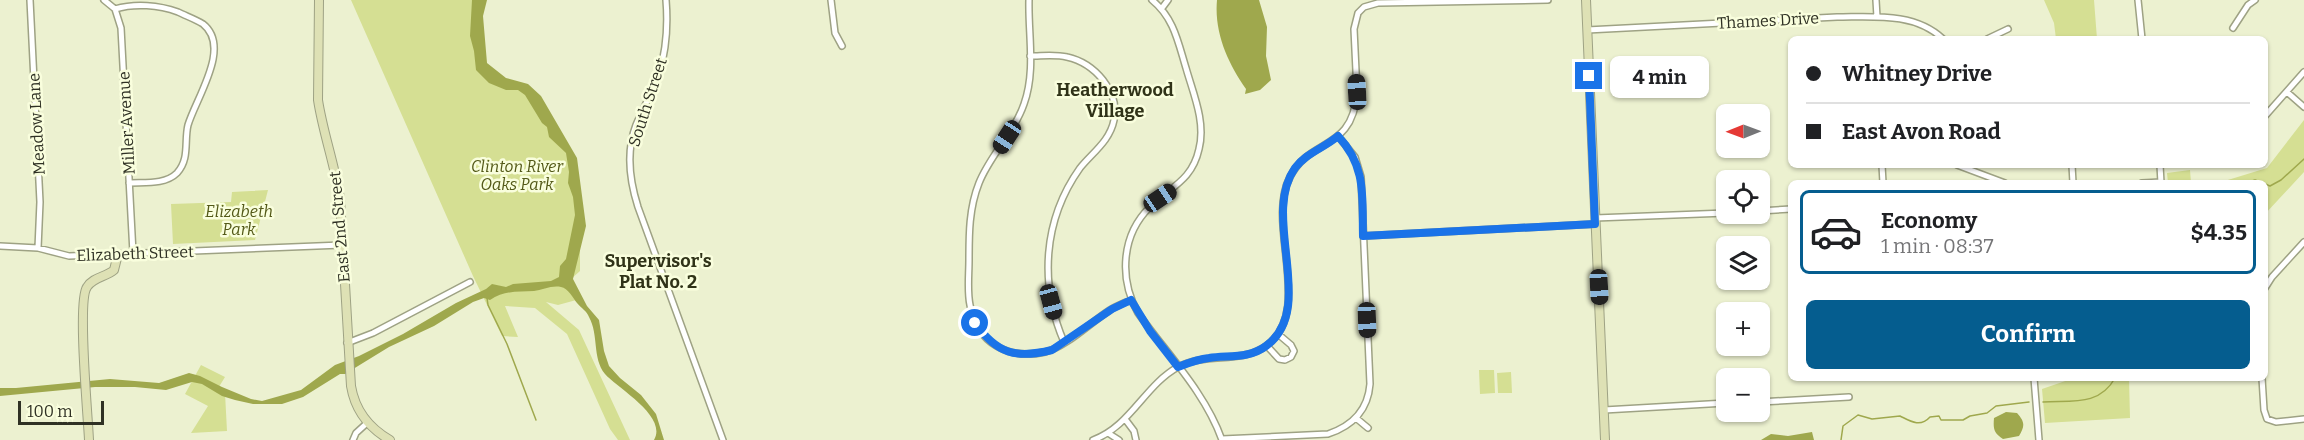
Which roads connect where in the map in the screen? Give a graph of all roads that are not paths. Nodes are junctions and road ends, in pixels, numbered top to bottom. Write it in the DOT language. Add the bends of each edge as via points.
graph roads {
  1 [pos="30,0"];
  2 [pos="104,0"];
  3 [pos="320,0"];
  4 [pos="666,0"];
  5 [pos="831,0"];
  6 [pos="1029,0"];
  7 [pos="1152,0"];
  8 [pos="1168,0"];
  9 [pos="1548,0"];
  10 [pos="1586,0"];
  11 [pos="1876,0"];
  12 [pos="2138,0"];
  13 [pos="2243,0"];
  14 [pos="2255,0"];
  15 [pos="1369,2"];
  16 [pos="2248,5"];
  17 [pos="1162,8"];
  18 [pos="115,9"];
  19 [pos="1877,17"];
  20 [pos="2233,28"];
  21 [pos="2008,29"];
  22 [pos="1587,30"];
  23 [pos="1938,36"];
  24 [pos="1993,36"];
  25 [pos="2142,36"];
  26 [pos="842,46"];
  27 [pos="1030,56"];
  28 [pos="2304,72"];
  29 [pos="2287,92"];
  30 [pos="2304,107"];
  31 [pos="2268,113"];
  32 [pos="1338,136"];
  33 [pos="1965,168"];
  34 [pos="1997,180"];
  35 [pos="129,183"];
  36 [pos="1788,209"];
  37 [pos="1770,210"];
  38 [pos="1716,214"];
  39 [pos="1595,221"];
  40 [pos="1363,236"];
  41 [pos="2304,242"];
  42 [pos="342,245"];
  43 [pos="0,246"];
  44 [pos="38,248"];
  45 [pos="133,253"];
  46 [pos="118,254"];
  47 [pos="470,282"];
  48 [pos="2268,283"];
  49 [pos="1131,300"];
  50 [pos="1278,334"];
  51 [pos="1064,342"];
  52 [pos="348,343"];
  53 [pos="1267,346"];
  54 [pos="1178,367"];
  55 [pos="2034,381"];
  56 [pos="2262,381"];
  57 [pos="1849,398"];
  58 [pos="1770,402"];
  59 [pos="1716,404"];
  60 [pos="1604,410"];
  61 [pos="1356,418"];
  62 [pos="1125,419"];
  63 [pos="2304,419"];
  64 [pos="367,423"];
  65 [pos="1368,428"];
  66 [pos="1108,433"];
  67 [pos="89,440"];
  68 [pos="353,440"];
  69 [pos="390,440"];
  70 [pos="723,440"];
  71 [pos="1093,440"];
  72 [pos="1119,440"];
  73 [pos="1136,440"];
  74 [pos="1222,440"];
  75 [pos="1605,440"];
  76 [pos="2038,440"];
  1 -- 44 [label="street, Meadow Lane" via="40,202"];
  2 -- 18 [label="street"];
  3 -- 42 [label="street, East 2nd Street" via="318,99 337,180"];
  4 -- 70 [label="street, South Street" via="659,72 630,152 632,182"];
  5 -- 26 [label="street" via="835,33"];
  6 -- 27 [label="street"];
  7 -- 17 [label="street"];
  8 -- 17 [label="street"];
  9 -- 15 [label="street"];
  10 -- 22 [label="street"];
  11 -- 19 [label="street"];
  12 -- 25 [label="street"];
  13 -- 16 [label="street"];
  14 -- 16 [label="street"];
  15 -- 32 [label="street" via="1355,21 1356,103 1350,121"];
  16 -- 20 [label="street"];
  17 -- 49 [label="street" via="1176,31 1201,138 1187,175 1150,206 1131,235 1125,269"];
  18 -- 35 [label="street, Miller Avenue" via="121,28"];
  18 -- 35 [label="street" via="171,9 204,25 215,49 188,125 182,165 165,180"];
  19 -- 22 [label="street, Thames Drive"];
  19 -- 23 [label="street, Thames Drive" via="1909,20"];
  21 -- 24 [label="street"];
  22 -- 39 [label="street"];
  27 -- 51 [label="street" via="1065,56 1087,64 1106,83 1115,112 1110,132 1072,180 1053,224 1048,284"];
  27 -- 51 [label="street" via="1029,82 1018,120 984,171 974,197 969,232 969,303 982,333 1002,350 1034,353 1052,350"];
  28 -- 29 [label="street"];
  29 -- 30 [label="street"];
  29 -- 31 [label="street"];
  32 -- 40 [label="street" via="1358,164"];
  32 -- 50 [label="street" via="1305,158 1294,169 1286,187 1283,208 1288,309"];
  33 -- 34 [label="street"];
  35 -- 45 [label="street, Miller Avenue"];
  36 -- 37 [label="street"];
  38 -- 39 [label="street"];
  39 -- 40 [label="street"];
  39 -- 60 [label="street"];
  40 -- 61 [label="street" via="1370,384 1366,403"];
  41 -- 48 [label="street"];
  42 -- 45 [label="street, Elizabeth Street"];
  42 -- 52 [label="street, East 2nd Street"];
  43 -- 44 [label="street, Elizabeth Street"];
  44 -- 46 [label="street, Elizabeth Street" via="69,256"];
  45 -- 46 [label="street, Elizabeth Street"];
  46 -- 67 [label="street" via="114,270 93,281 83,294"];
  47 -- 52 [label="street"];
  49 -- 51 [label="street"];
  49 -- 54 [label="street"];
  50 -- 53 [label="street"];
  50 -- 53 [label="street" via="1291,345 1291,357 1280,358"];
  52 -- 64 [label="street, East 2nd Street" via="352,394"];
  53 -- 54 [label="street" via="1249,354 1211,357"];
  54 -- 62 [label="street" via="1162,378"];
  54 -- 74 [label="street" via="1208,408"];
  55 -- 76 [label="street"];
  56 -- 63 [label="street" via="2267,419"];
  57 -- 58 [label="street"];
  59 -- 60 [label="street"];
  60 -- 75 [label="street"];
  61 -- 65 [label="street"];
  61 -- 74 [label="street" via="1328,434"];
  62 -- 66 [label="street"];
  62 -- 73 [label="street"];
  64 -- 68 [label="street"];
  64 -- 69 [label="street, East 2nd Street"];
  66 -- 71 [label="street"];
  66 -- 72 [label="street"];
}
